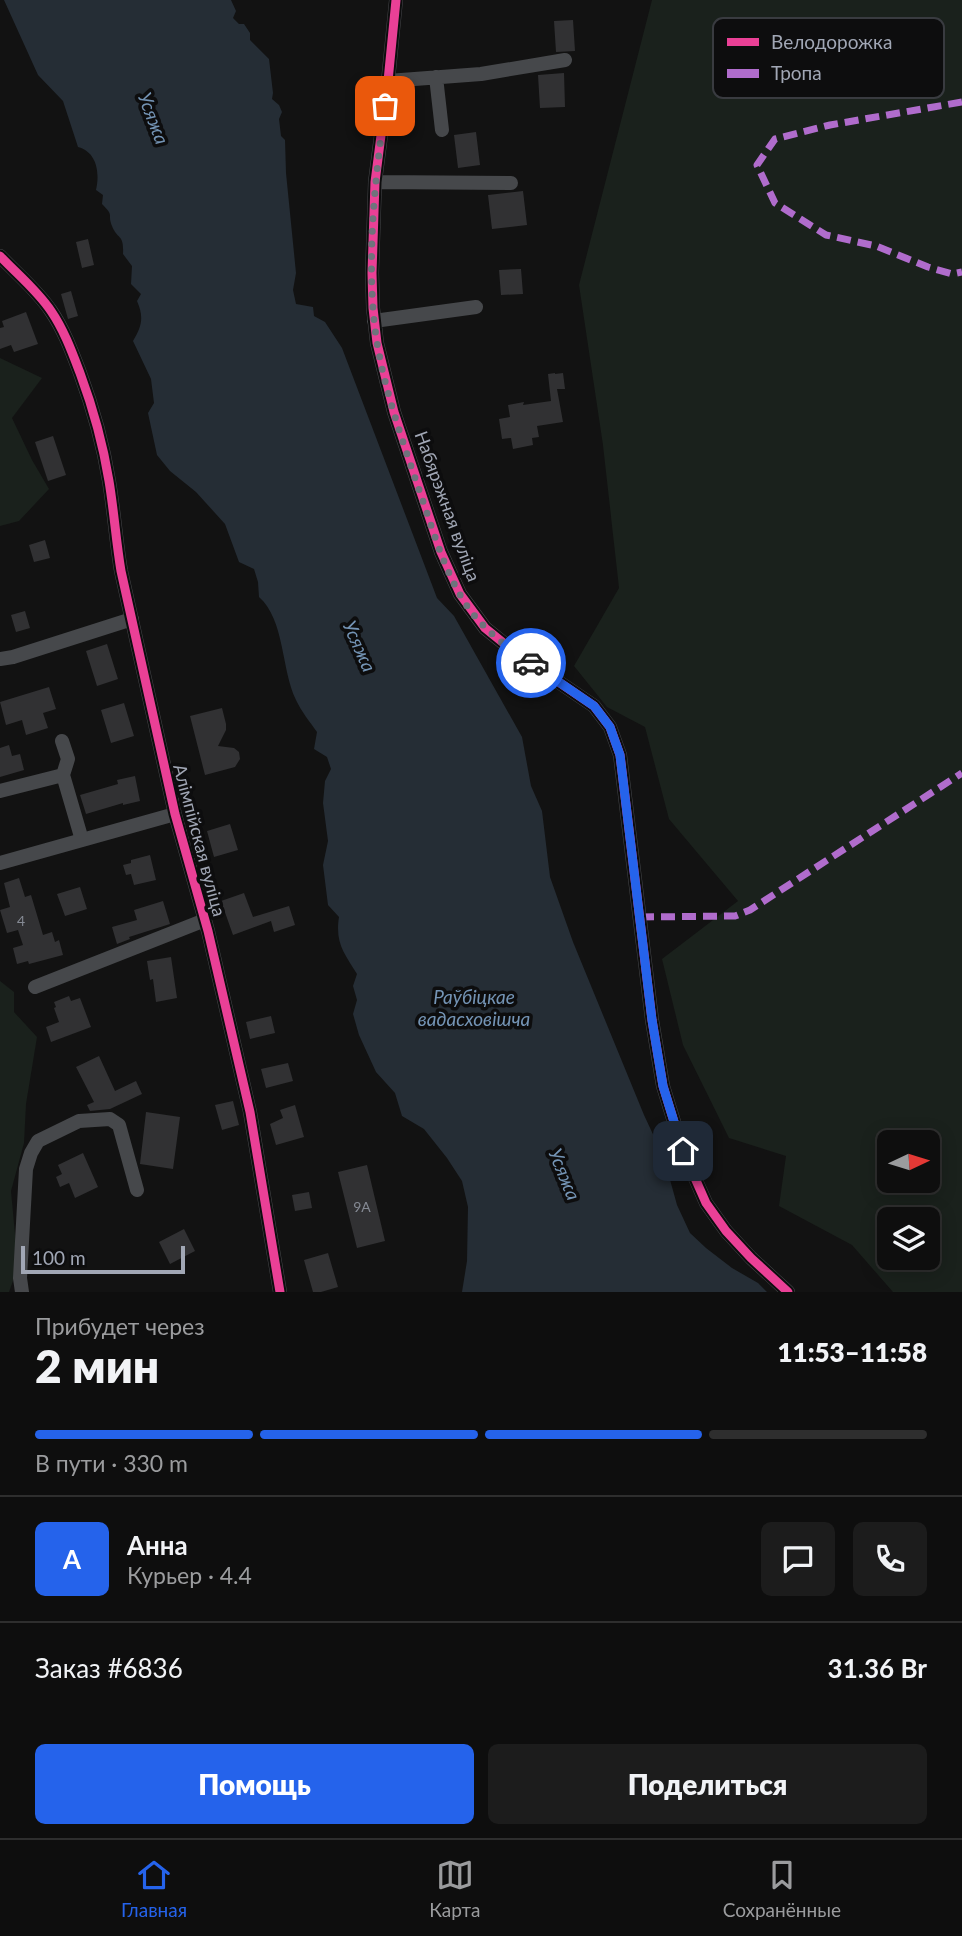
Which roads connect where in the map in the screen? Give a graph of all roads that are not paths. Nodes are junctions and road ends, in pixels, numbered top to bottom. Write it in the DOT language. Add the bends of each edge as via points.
graph roads {
  1 [pos="396,0"];
  2 [pos="565,60"];
  3 [pos="436,77"];
  4 [pos="388,81"];
  5 [pos="442,130"];
  6 [pos="375,182"];
  7 [pos="511,183"];
  8 [pos="0,256"];
  9 [pos="476,307"];
  10 [pos="374,321"];
  11 [pos="132,619"];
  12 [pos="0,659"];
  13 [pos="62,741"];
  14 [pos="63,775"];
  15 [pos="0,791"];
  16 [pos="175,814"];
  17 [pos="82,841"];
  18 [pos="0,863"];
  19 [pos="205,920"];
  20 [pos="35,987"];
  21 [pos="137,1190"];
  22 [pos="276,1290"];
  23 [pos="22,1292"];
  24 [pos="788,1292"];
  1 -- 4 [label="street, Набярэжная вуліца"];
  2 -- 3 [label="street"];
  3 -- 4 [label="street"];
  3 -- 5 [label="street"];
  4 -- 6 [label="street, Набярэжная вуліца"];
  6 -- 7 [label="street"];
  6 -- 10 [label="street, Набярэжная вуліца"];
  8 -- 11 [label="street, Алімпійская вуліца" via="51,311 89,397 105,461"];
  9 -- 10 [label="street"];
  10 -- 24 [label="street, Набярэжная вуліца" via="394,412 441,552 460,594 485,628 594,706 610,727 620,755 663,1086 683,1151 719,1222"];
  11 -- 12 [label="street"];
  11 -- 16 [label="street, Алімпійская вуліца"];
  13 -- 14 [label="street" via="68,760"];
  14 -- 15 [label="street"];
  14 -- 17 [label="street"];
  16 -- 17 [label="street"];
  16 -- 19 [label="street, Алімпійская вуліца"];
  17 -- 18 [label="street"];
  19 -- 20 [label="street"];
  19 -- 22 [label="street, Алімпійская вуліца" via="250,1112"];
  21 -- 23 [label="street" via="119,1125 110,1119 79,1121 38,1141 26,1169"];
}
